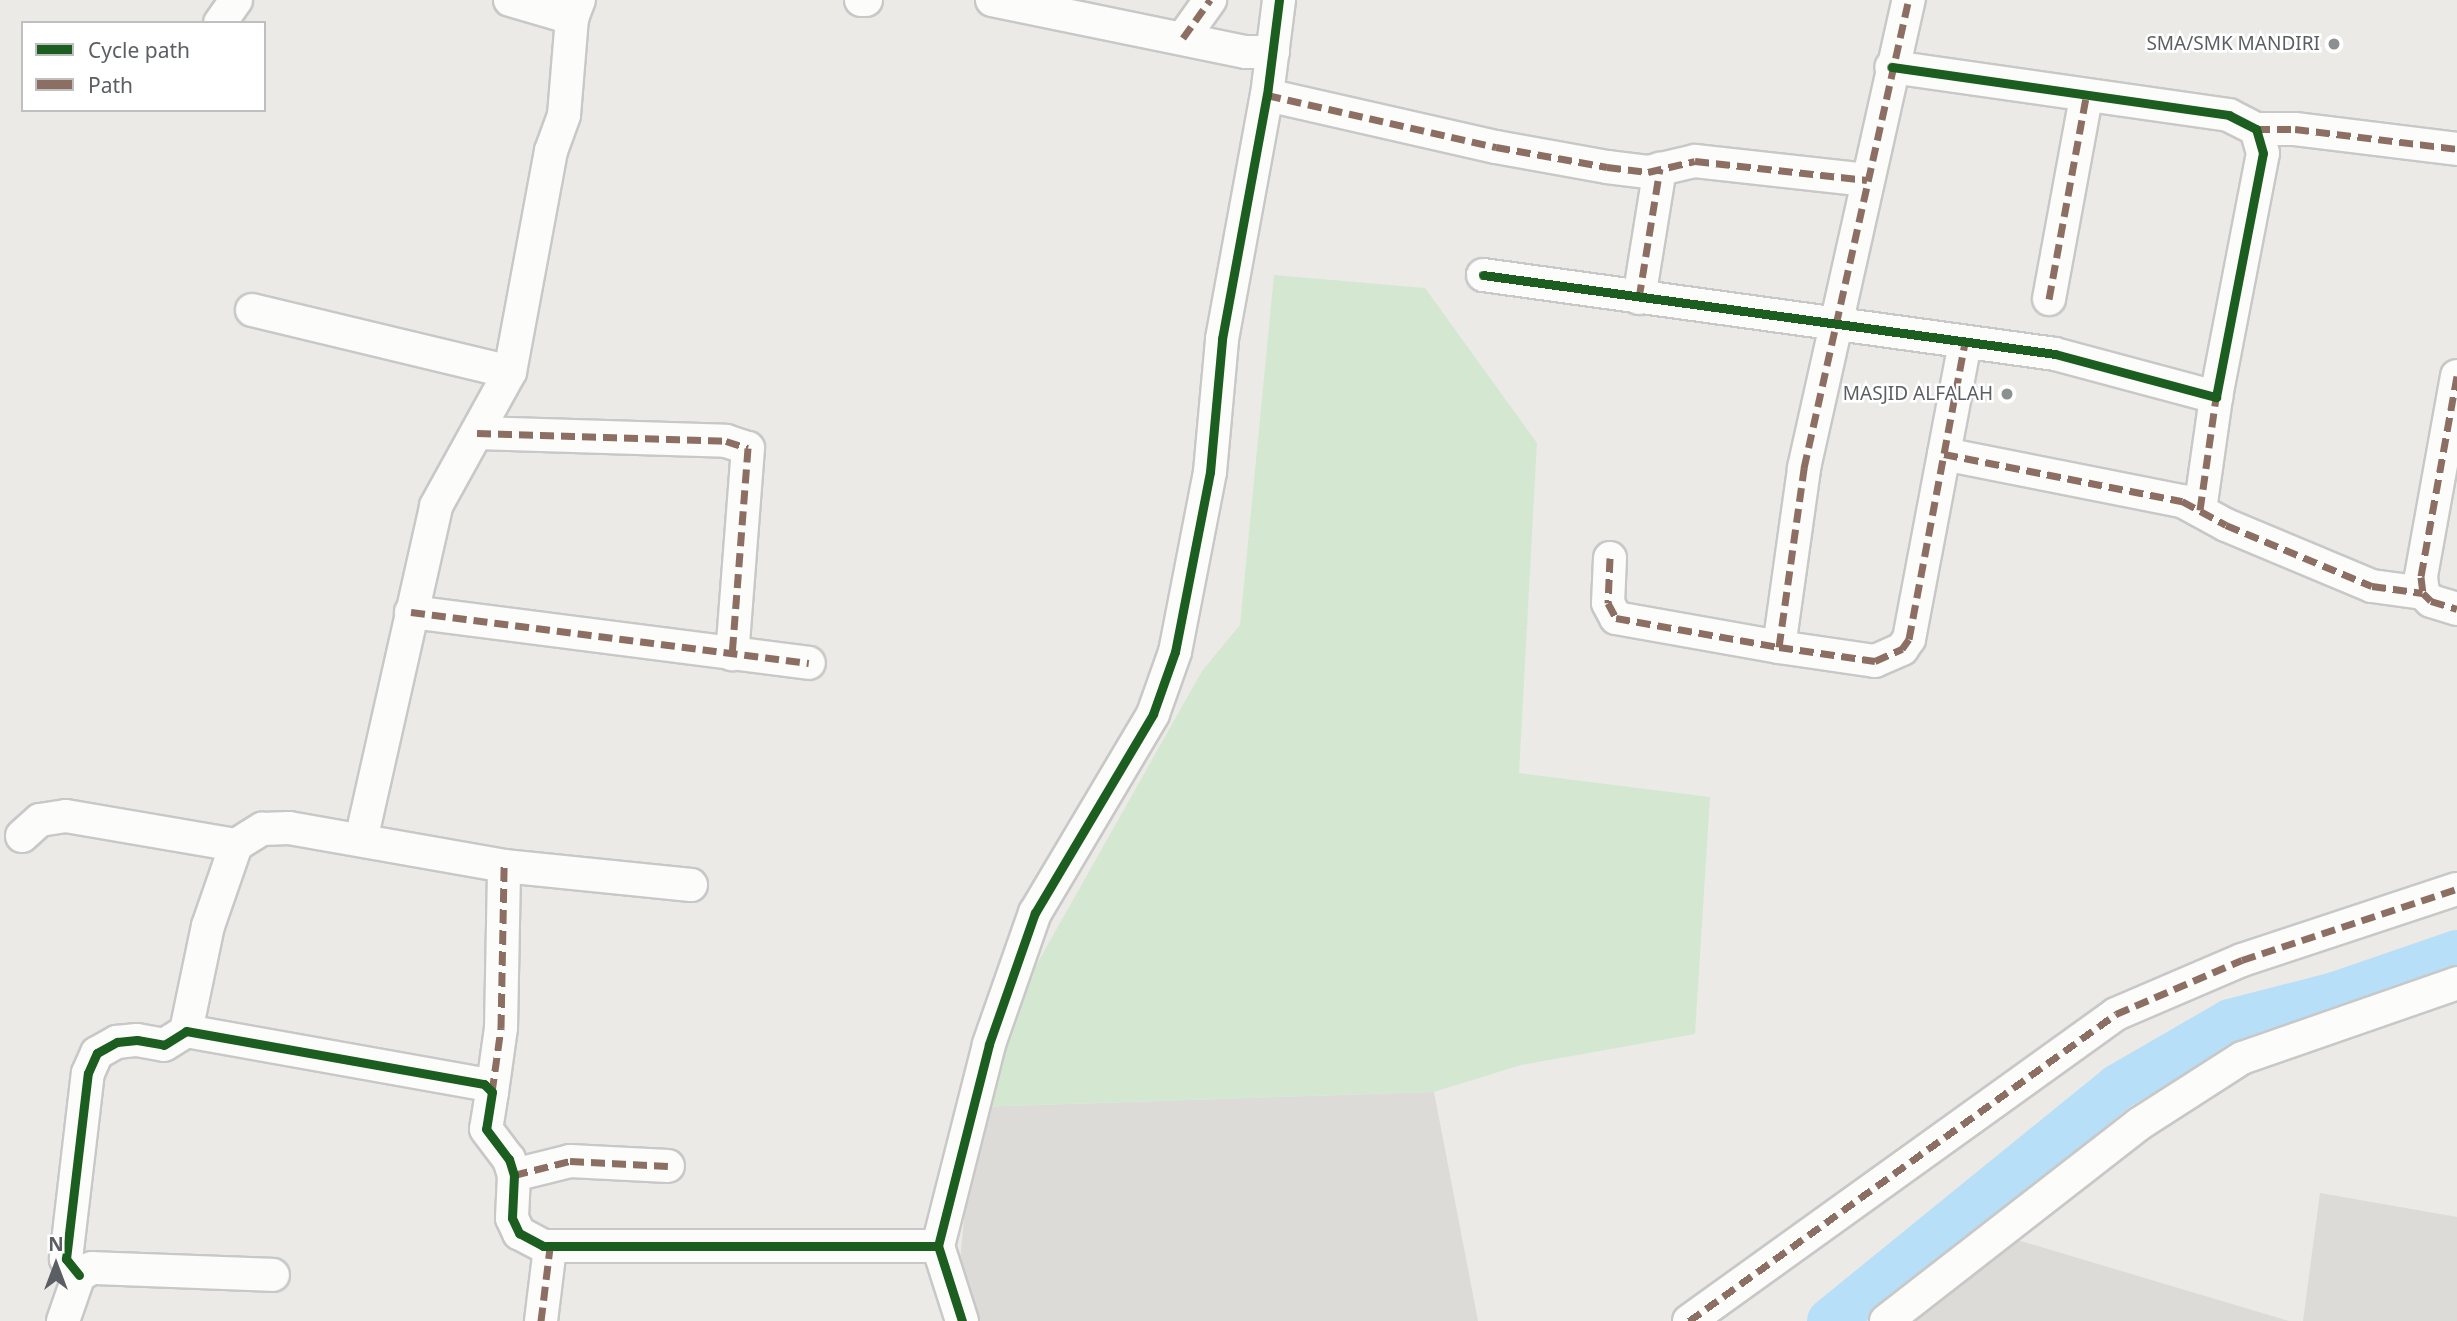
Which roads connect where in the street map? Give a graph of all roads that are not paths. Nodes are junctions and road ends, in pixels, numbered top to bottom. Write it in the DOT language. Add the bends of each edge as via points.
graph roads {
  1 [pos="236,0"];
  2 [pos="510,0"];
  3 [pos="992,0"];
  4 [pos="1210,0"];
  5 [pos="1279,0"];
  6 [pos="1909,0"];
  7 [pos="575,9"];
  8 [pos="221,21"];
  9 [pos="1186,38"];
  10 [pos="1260,52"];
  11 [pos="1891,67"];
  12 [pos="1267,95"];
  13 [pos="2086,98"];
  14 [pos="2256,129"];
  15 [pos="2457,149"];
  16 [pos="1660,169"];
  17 [pos="1867,180"];
  18 [pos="1483,275"];
  19 [pos="1639,298"];
  20 [pos="2049,299"];
  21 [pos="252,310"];
  22 [pos="1834,324"];
  23 [pos="1965,343"];
  24 [pos="510,372"];
  25 [pos="2457,376"];
  26 [pos="2216,397"];
  27 [pos="477,433"];
  28 [pos="2453,434"];
  29 [pos="1944,454"];
  30 [pos="2200,510"];
  31 [pos="1610,558"];
  32 [pos="2423,593"];
  33 [pos="2457,609"];
  34 [pos="411,612"];
  35 [pos="1779,647"];
  36 [pos="732,653"];
  37 [pos="809,663"];
  38 [pos="22,836"];
  39 [pos="361,840"];
  40 [pos="236,845"];
  41 [pos="504,866"];
  42 [pos="691,885"];
  43 [pos="2457,889"];
  44 [pos="2457,983"];
  45 [pos="187,1031"];
  46 [pos="492,1092"];
  47 [pos="668,1166"];
  48 [pos="514,1175"];
  49 [pos="924,1245"];
  50 [pos="550,1248"];
  51 [pos="79,1275"];
  52 [pos="273,1275"];
  53 [pos="63,1321"];
  54 [pos="541,1321"];
  55 [pos="962,1321"];
  56 [pos="1689,1321"];
  57 [pos="1886,1321"];
  1 -- 8 [label="street"];
  2 -- 7 [label="street"];
  3 -- 9 [label="street"];
  4 -- 9 [label="street"];
  5 -- 10 [label="street"];
  6 -- 11 [label="street"];
  7 -- 24 [label="street" via="564,115 551,151"];
  9 -- 10 [label="street"];
  10 -- 12 [label="street"];
  11 -- 13 [label="street"];
  11 -- 17 [label="street"];
  12 -- 16 [label="street" via="1496,147 1607,167"];
  12 -- 49 [label="street" via="1222,339 1210,472 1175,652 1153,715 1035,913"];
  13 -- 14 [label="street" via="2230,115"];
  13 -- 20 [label="street"];
  14 -- 15 [label="street" via="2295,129"];
  14 -- 26 [label="street" via="2263,153"];
  16 -- 17 [label="street" via="1695,161"];
  16 -- 19 [label="street"];
  17 -- 22 [label="street"];
  18 -- 19 [label="street"];
  19 -- 22 [label="street"];
  21 -- 24 [label="street"];
  22 -- 23 [label="street"];
  22 -- 35 [label="street" via="1804,468"];
  23 -- 26 [label="street" via="2055,354"];
  23 -- 29 [label="street"];
  24 -- 27 [label="street"];
  25 -- 28 [label="street"];
  26 -- 30 [label="street"];
  27 -- 34 [label="street" via="436,506"];
  27 -- 36 [label="street" via="726,441 748,448"];
  28 -- 32 [label="street" via="2421,577"];
  29 -- 30 [label="street" via="2154,494"];
  29 -- 35 [label="street" via="1909,639 1902,649 1875,661"];
  30 -- 32 [label="street" via="2372,586"];
  31 -- 35 [label="street" via="1608,603 1616,618"];
  32 -- 33 [label="street" via="2431,601"];
  34 -- 36 [label="street"];
  34 -- 39 [label="street"];
  36 -- 37 [label="street"];
  38 -- 40 [label="street" via="40,820 66,816"];
  39 -- 40 [label="street" via="289,828 262,829"];
  39 -- 41 [label="street"];
  40 -- 45 [label="street" via="208,926"];
  41 -- 42 [label="street"];
  41 -- 46 [label="street" via="501,1028"];
  43 -- 56 [label="street" via="2242,960 2116,1014"];
  44 -- 57 [label="street" via="2242,1058 2138,1124"];
  45 -- 46 [label="street" via="484,1084"];
  45 -- 51 [label="street" via="164,1045 117,1042 97,1053 88,1073 66,1259"];
  46 -- 48 [label="street" via="486,1129 509,1159"];
  47 -- 48 [label="street" via="570,1161"];
  48 -- 50 [label="street" via="512,1218 519,1233"];
  49 -- 50 [label="street"];
  49 -- 55 [label="street"];
  50 -- 54 [label="street"];
  51 -- 52 [label="street" via="92,1268"];
  51 -- 53 [label="street"];
}
